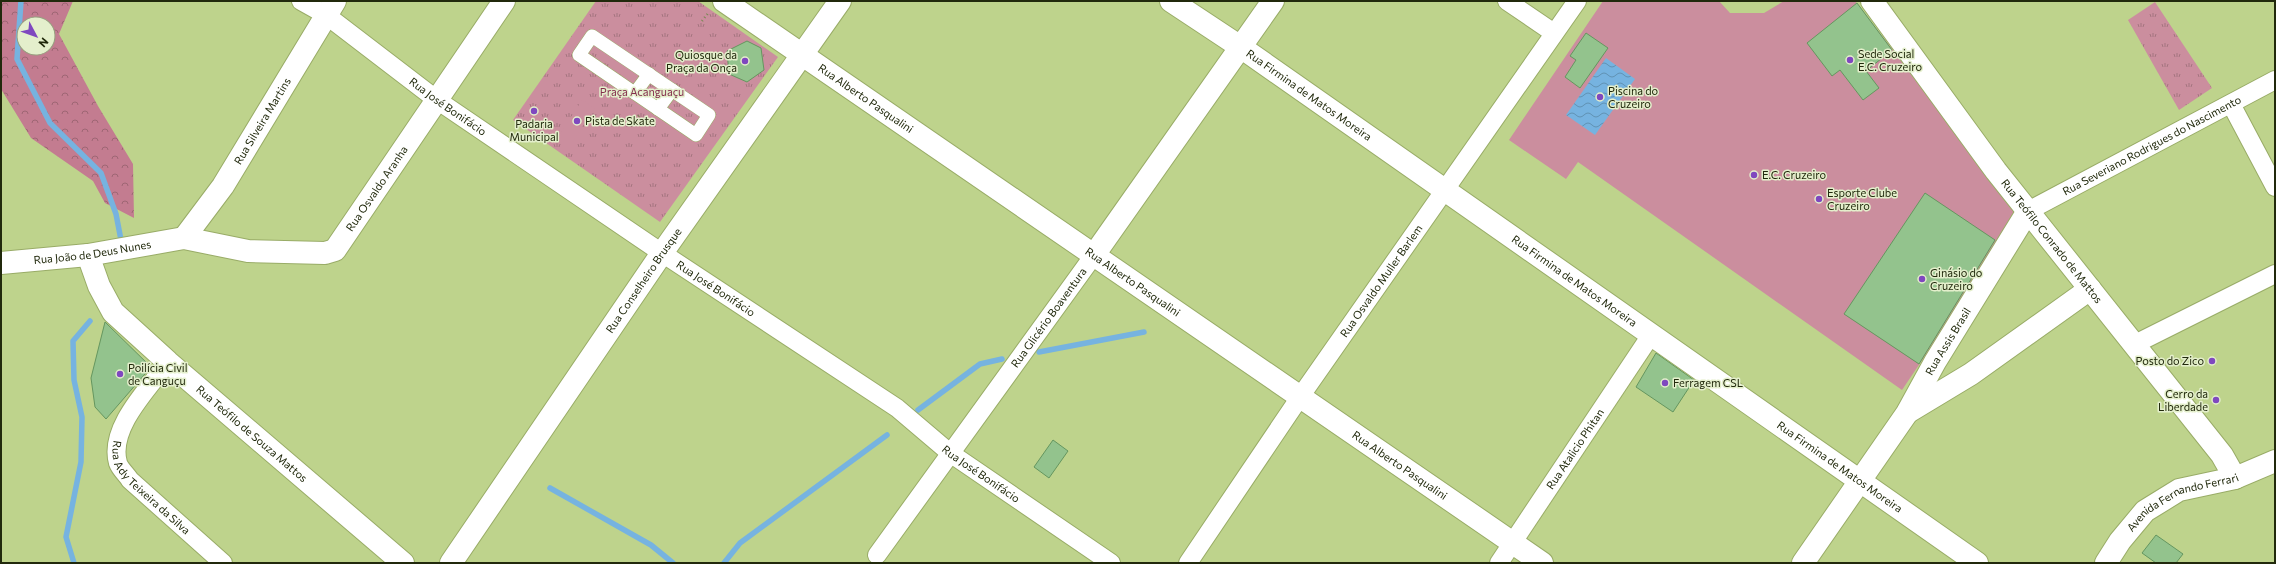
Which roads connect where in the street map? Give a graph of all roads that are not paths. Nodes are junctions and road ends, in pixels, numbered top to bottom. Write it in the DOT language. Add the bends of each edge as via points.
graph roads {
  1 [pos="301,1"];
  2 [pos="504,1"];
  3 [pos="840,1"];
  4 [pos="1171,1"];
  5 [pos="1274,1"];
  6 [pos="1507,1"];
  7 [pos="1577,1"];
  8 [pos="1872,1"];
  9 [pos="717,5"];
  10 [pos="331,8"];
  11 [pos="1554,33"];
  12 [pos="1242,48"];
  13 [pos="802,55"];
  14 [pos="649,74"];
  15 [pos="2275,80"];
  16 [pos="672,90"];
  17 [pos="635,93"];
  18 [pos="437,100"];
  19 [pos="2230,104"];
  20 [pos="658,109"];
  21 [pos="2275,187"];
  22 [pos="1446,190"];
  23 [pos="2028,211"];
  24 [pos="184,238"];
  25 [pos="662,253"];
  26 [pos="88,255"];
  27 [pos="1094,255"];
  28 [pos="1,264"];
  29 [pos="2275,274"];
  30 [pos="2090,289"];
  31 [pos="1651,335"];
  32 [pos="2135,344"];
  33 [pos="168,362"];
  34 [pos="1300,397"];
  35 [pos="1907,413"];
  36 [pos="950,453"];
  37 [pos="2275,461"];
  38 [pos="2235,478"];
  39 [pos="1860,480"];
  40 [pos="1512,543"];
  41 [pos="877,555"];
  42 [pos="223,563"];
  43 [pos="403,563"];
  44 [pos="451,563"];
  45 [pos="1111,563"];
  46 [pos="1188,563"];
  47 [pos="1499,563"];
  48 [pos="1542,563"];
  49 [pos="1804,563"];
  50 [pos="1977,563"];
  51 [pos="2106,563"];
  1 -- 10 [label="street, Rua José Bonifácio"];
  2 -- 18 [label="street, Rua Osvaldo Aranha"];
  3 -- 13 [label="street, Rua Conselheiro Brusque"];
  4 -- 12 [label="street, Rua Firmina de Matos Moreira"];
  5 -- 12 [label="street, Rua Glicério Boaventura"];
  6 -- 11 [label="street"];
  7 -- 11 [label="street, Rua Osvaldo Muller Barlem"];
  8 -- 23 [label="street, Rua Teófilo Conrado de Mattos"];
  9 -- 13 [label="street, Rua Alberto Pasqualini"];
  10 -- 18 [label="street, Rua José Bonifácio"];
  10 -- 24 [label="street, Rua Silveira Martins" via="224,186"];
  11 -- 22 [label="street, Rua Osvaldo Muller Barlem"];
  12 -- 22 [label="street, Rua Firmina de Matos Moreira"];
  12 -- 27 [label="street, Rua Glicério Boaventura"];
  13 -- 25 [label="street, Rua Conselheiro Brusque"];
  13 -- 27 [label="street, Rua Alberto Pasqualini"];
  14 -- 16 [label="street"];
  14 -- 17 [label="street"];
  14 -- 17 [label="street" via="592,36 579,55"];
  15 -- 19 [label="street, Rua Severiano Rodrigues do Nascimento"];
  16 -- 20 [label="street"];
  16 -- 20 [label="street" via="709,115 696,135"];
  17 -- 20 [label="street"];
  18 -- 24 [label="street, Rua Osvaldo Aranha" via="335,250 325,254 248,250"];
  18 -- 25 [label="street, Rua José Bonifácio"];
  19 -- 21 [label="street"];
  19 -- 23 [label="street, Rua Severiano Rodrigues do Nascimento"];
  22 -- 31 [label="street, Rua Firmina de Matos Moreira"];
  22 -- 34 [label="street, Rua Osvaldo Muller Barlem"];
  23 -- 30 [label="street, Rua Teófilo Conrado de Mattos"];
  23 -- 35 [label="street, Rua Assis Brasil" via="1935,362"];
  24 -- 26 [label="street, Rua João de Deus Nunes"];
  25 -- 36 [label="street, Rua José Bonifácio" via="897,408"];
  25 -- 44 [label="street, Rua Conselheiro Brusque"];
  26 -- 28 [label="street, Rua João de Deus Nunes"];
  26 -- 33 [label="street, Rua Teófilo de Souza Mattos" via="99,286 113,312"];
  27 -- 34 [label="street, Rua Alberto Pasqualini"];
  27 -- 36 [label="street, Rua Glicério Boaventura"];
  29 -- 32 [label="street"];
  30 -- 32 [label="street, Rua Teófilo Conrado de Mattos"];
  30 -- 35 [label="street, Rua Assis Brasil" via="1971,374"];
  31 -- 39 [label="street, Rua Firmina de Matos Moreira"];
  31 -- 40 [label="street, Rua Atalicio Phitan"];
  32 -- 38 [label="street, Rua Teófilo Conrado de Mattos" via="2222,455"];
  33 -- 42 [label="street, Rua Ady Teixeira da Silva" via="123,422 117,445 118,464 130,480"];
  33 -- 43 [label="street, Rua Teófilo de Souza Mattos"];
  34 -- 40 [label="street, Rua Alberto Pasqualini"];
  34 -- 46 [label="street, Rua Osvaldo Muller Barlem"];
  35 -- 39 [label="street, Rua Assis Brasil"];
  36 -- 41 [label="street, Rua Glicério Boaventura"];
  36 -- 45 [label="street, Rua José Bonifácio"];
  37 -- 38 [label="street, Avenida Fernando Ferrari"];
  38 -- 51 [label="street, Avenida Fernando Ferrari" via="2179,490 2145,511"];
  39 -- 49 [label="street, Rua Assis Brasil"];
  39 -- 50 [label="street, Rua Firmina de Matos Moreira"];
  40 -- 47 [label="street, Rua Atalicio Phitan"];
  40 -- 48 [label="street, Rua Alberto Pasqualini"];
}
